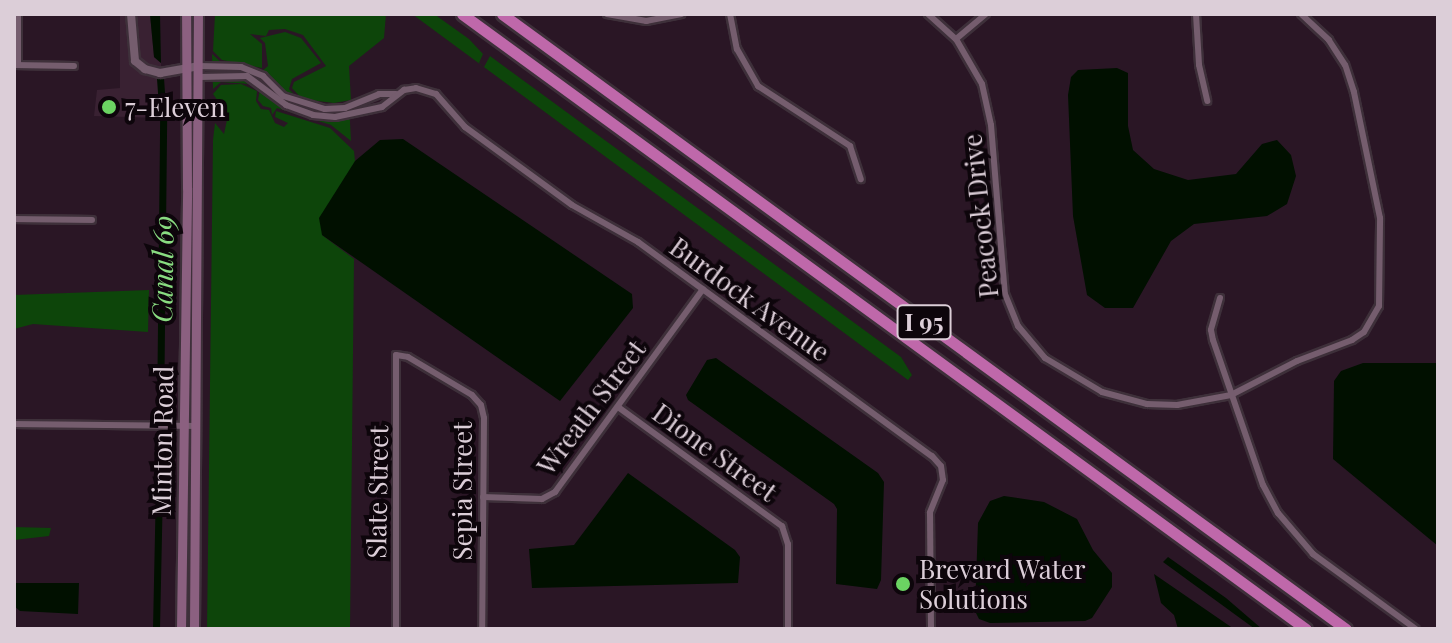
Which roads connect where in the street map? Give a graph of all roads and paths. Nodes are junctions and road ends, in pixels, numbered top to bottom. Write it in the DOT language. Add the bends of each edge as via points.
graph roads {
  1 [pos="18,14"];
  2 [pos="131,14"];
  3 [pos="186,14"];
  4 [pos="198,14"];
  5 [pos="462,14"];
  6 [pos="502,14"];
  7 [pos="607,14"];
  8 [pos="681,14"];
  9 [pos="730,14"];
  10 [pos="928,14"];
  11 [pos="986,14"];
  12 [pos="1196,14"];
  13 [pos="1301,14"];
  14 [pos="1317,14"];
  15 [pos="1311,21"];
  16 [pos="956,39"];
  17 [pos="16,65"];
  18 [pos="74,66"];
  19 [pos="187,71"];
  20 [pos="200,72"];
  21 [pos="396,94"];
  22 [pos="371,96"];
  23 [pos="1207,101"];
  24 [pos="348,107"];
  25 [pos="373,110"];
  26 [pos="314,111"];
  27 [pos="352,115"];
  28 [pos="861,179"];
  29 [pos="14,219"];
  30 [pos="92,220"];
  31 [pos="703,289"];
  32 [pos="1220,298"];
  33 [pos="396,355"];
  34 [pos="1231,395"];
  35 [pos="618,407"];
  36 [pos="14,424"];
  37 [pos="185,426"];
  38 [pos="197,426"];
  39 [pos="483,497"];
  40 [pos="181,629"];
  41 [pos="194,629"];
  42 [pos="396,629"];
  43 [pos="482,629"];
  44 [pos="788,629"];
  45 [pos="931,629"];
  46 [pos="1306,629"];
  47 [pos="1346,629"];
  48 [pos="1416,629"];
  1 -- 17 [label="street"];
  2 -- 19 [label="street" via="135,61 151,71"];
  3 -- 19 [label="main road, Minton Road"];
  4 -- 20 [label="main road, Minton Road"];
  5 -- 46 [label="highway, I 95"];
  6 -- 47 [label="highway, I 95"];
  7 -- 8 [label="street" via="646,21"];
  9 -- 28 [label="street" via="737,49 758,86 850,146"];
  10 -- 16 [label="street, Peacock Drive"];
  11 -- 16 [label="street"];
  12 -- 23 [label="street"];
  13 -- 15 [label="street, Peacock Drive"];
  14 -- 15 [label="street"];
  15 -- 34 [label="street, Peacock Drive" via="1345,65 1354,92 1380,218 1379,306 1364,332 1352,340"];
  16 -- 34 [label="street, Peacock Drive" via="976,69 988,106 1005,294 1030,342 1072,377 1123,399 1177,405"];
  17 -- 18 [label="street"];
  19 -- 20 [label="street"];
  19 -- 37 [label="main road, Minton Road"];
  20 -- 26 [label="street, Burdock Avenue" via="247,76 269,86 286,105"];
  20 -- 38 [label="main road, Minton Road"];
  21 -- 22 [label="street, Burdock Avenue"];
  21 -- 25 [label="street, Burdock Avenue"];
  21 -- 31 [label="street, Burdock Avenue" via="416,88 436,94 477,136"];
  22 -- 24 [label="street, Burdock Avenue"];
  22 -- 25 [label="street"];
  24 -- 26 [label="street, Burdock Avenue"];
  24 -- 27 [label="street"];
  25 -- 27 [label="street, Burdock Avenue"];
  26 -- 27 [label="street, Burdock Avenue"];
  29 -- 30 [label="street"];
  31 -- 35 [label="street, Wreath Street"];
  31 -- 45 [label="street, Burdock Avenue" via="941,466 943,480 930,513"];
  32 -- 34 [label="street" via="1211,330"];
  33 -- 39 [label="street, Sepia Street" via="408,357 481,405"];
  33 -- 42 [label="street, Slate Street"];
  34 -- 48 [label="street" via="1263,485 1287,524 1313,554"];
  35 -- 39 [label="street, Wreath Street" via="555,492 542,499"];
  35 -- 44 [label="street, Dione Street" via="782,526 788,544"];
  36 -- 37 [label="street"];
  37 -- 38 [label="street"];
  37 -- 40 [label="main road, Minton Road"];
  38 -- 41 [label="main road, Minton Road"];
  39 -- 43 [label="street, Sepia Street"];
}
